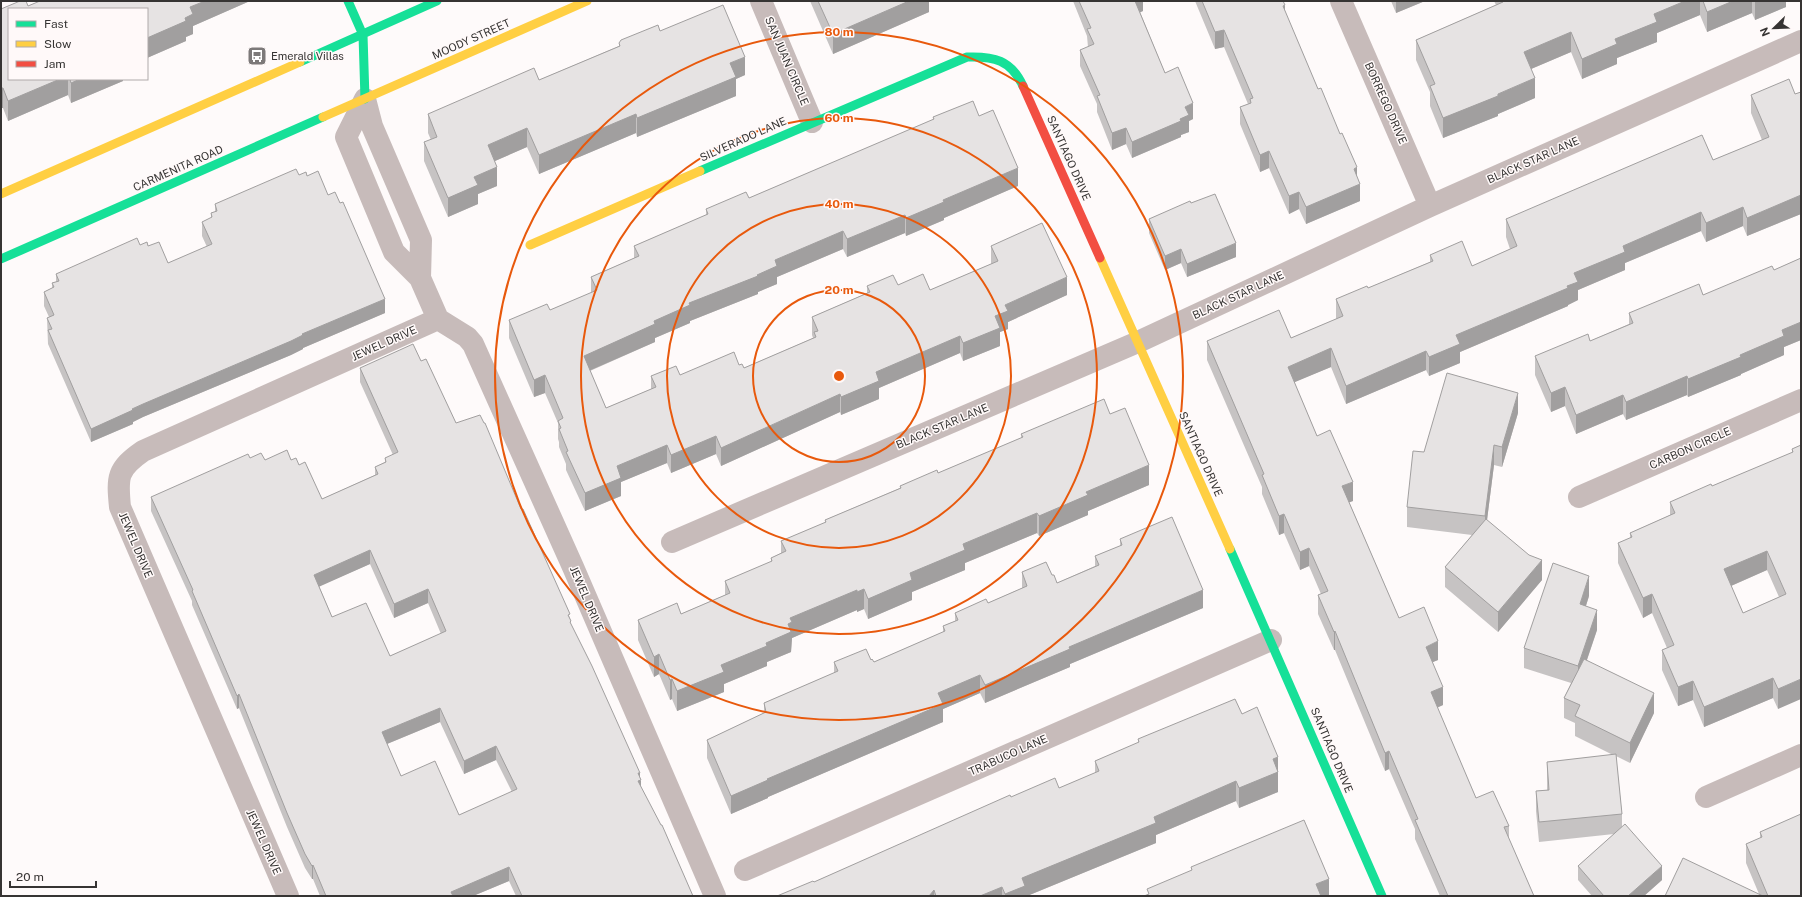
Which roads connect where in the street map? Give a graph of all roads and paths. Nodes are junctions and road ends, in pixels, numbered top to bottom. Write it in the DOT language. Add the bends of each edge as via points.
graph roads {
  1 [pos="348,1"];
  2 [pos="437,1"];
  3 [pos="586,1"];
  4 [pos="761,1"];
  5 [pos="1340,1"];
  6 [pos="363,35"];
  7 [pos="1801,41"];
  8 [pos="967,57"];
  9 [pos="365,99"];
  10 [pos="812,122"];
  11 [pos="1,194"];
  12 [pos="1430,206"];
  13 [pos="530,245"];
  14 [pos="1,259"];
  15 [pos="420,278"];
  16 [pos="438,319"];
  17 [pos="1138,342"];
  18 [pos="1801,400"];
  19 [pos="1578,497"];
  20 [pos="672,542"];
  21 [pos="1271,640"];
  22 [pos="1801,755"];
  23 [pos="1706,797"];
  24 [pos="745,870"];
  25 [pos="288,896"];
  26 [pos="716,896"];
  27 [pos="1382,896"];
  1 -- 6 [label="street"];
  2 -- 6 [label="street"];
  3 -- 9 [label="street, MOODY STREET"];
  4 -- 10 [label="street, SAN JUAN CIRCLE"];
  5 -- 12 [label="street, BORREGO DRIVE"];
  6 -- 9 [label="street"];
  6 -- 11 [label="street"];
  7 -- 12 [label="street, BLACK STAR LANE"];
  8 -- 10 [label="street, SILVERADO LANE"];
  8 -- 17 [label="street, SANTIAGO DRIVE" via="990,56 1003,61 1013,69 1021,82"];
  9 -- 14 [label="street, CARMENITA ROAD"];
  9 -- 15 [label="street" via="372,126 421,240"];
  9 -- 15 [label="street" via="346,137 394,252"];
  10 -- 13 [label="street, SILVERADO LANE"];
  12 -- 17 [label="street, BLACK STAR LANE"];
  15 -- 16 [label="street"];
  16 -- 25 [label="street, JEWEL DRIVE" via="143,451 129,460 120,472 120,507"];
  16 -- 26 [label="street, JEWEL DRIVE" via="467,337 473,344"];
  17 -- 20 [label="street, BLACK STAR LANE"];
  17 -- 21 [label="street, SANTIAGO DRIVE"];
  18 -- 19 [label="street, CARBON CIRCLE"];
  21 -- 24 [label="street, TRABUCO LANE"];
  21 -- 27 [label="street, SANTIAGO DRIVE"];
  22 -- 23 [label="street"];
}
